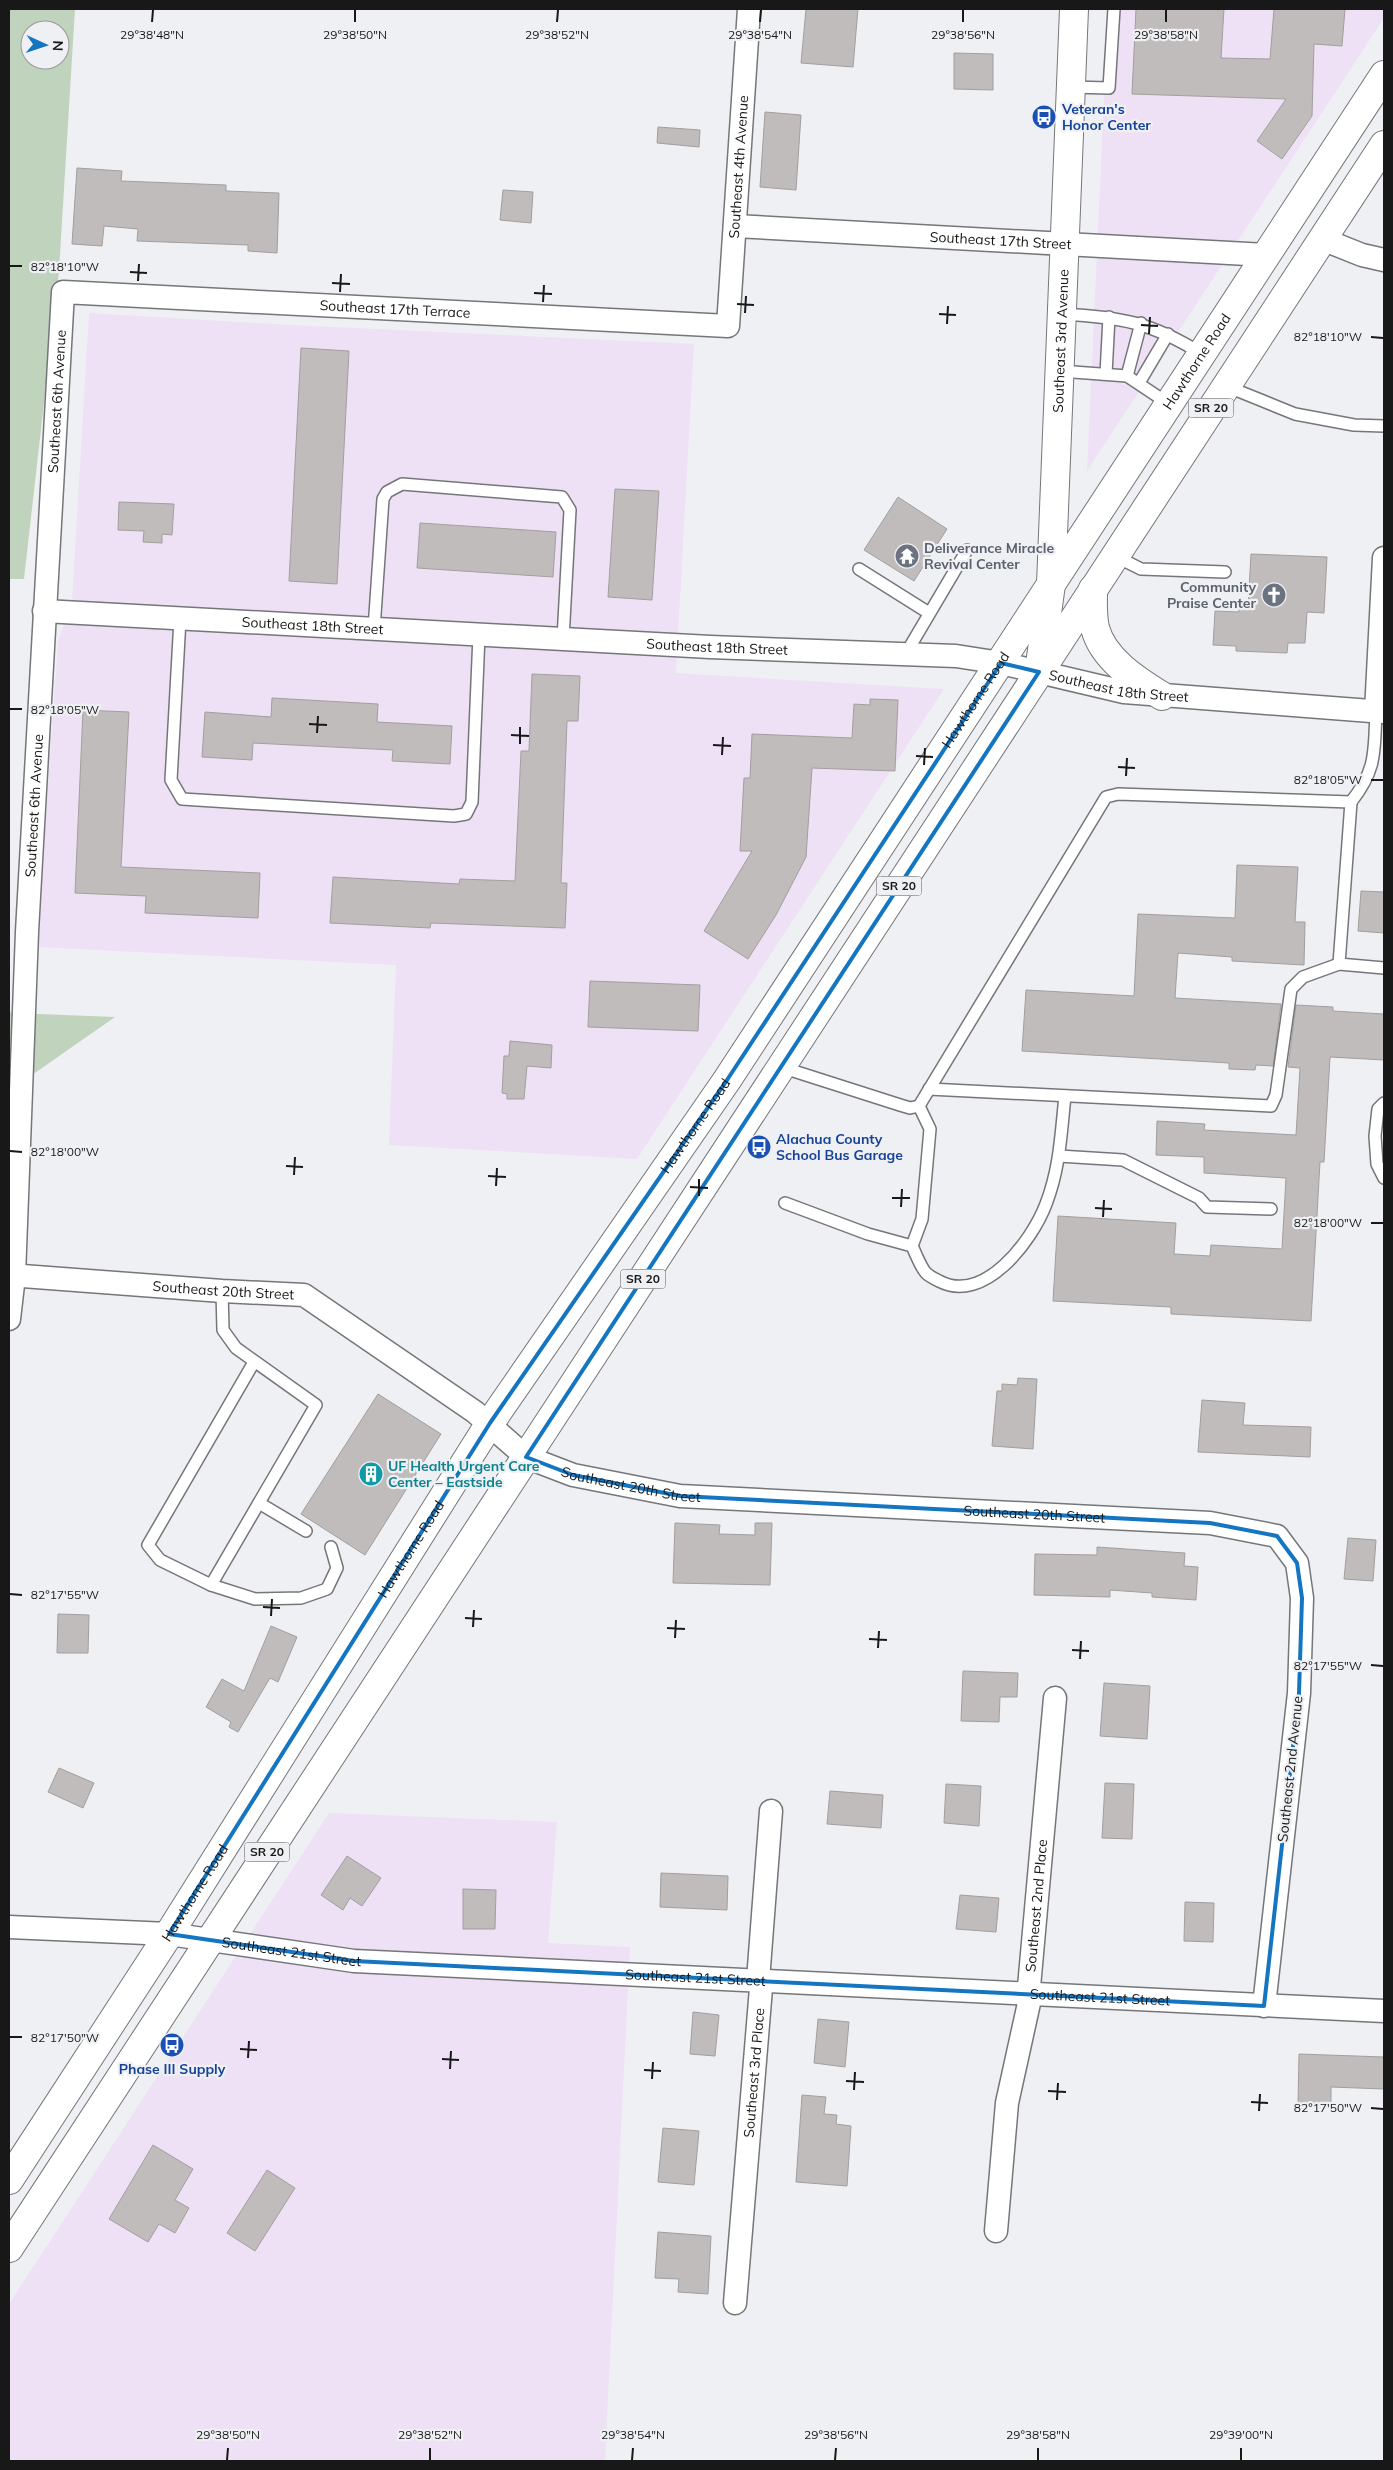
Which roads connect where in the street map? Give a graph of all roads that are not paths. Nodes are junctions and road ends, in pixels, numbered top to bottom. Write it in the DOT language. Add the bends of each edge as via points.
graph roads {
  1 [pos="749,9"];
  2 [pos="1074,9"];
  3 [pos="1114,9"];
  4 [pos="1384,75"];
  5 [pos="1071,87"];
  6 [pos="1384,145"];
  7 [pos="736,226"];
  8 [pos="1322,238"];
  9 [pos="1065,243"];
  10 [pos="1266,255"];
  11 [pos="1384,260"];
  12 [pos="63,292"];
  13 [pos="1062,314"];
  14 [pos="1109,317"];
  15 [pos="1141,323"];
  16 [pos="728,326"];
  17 [pos="1168,334"];
  18 [pos="1202,354"];
  19 [pos="1060,371"];
  20 [pos="1106,374"];
  21 [pos="1127,376"];
  22 [pos="1139,383"];
  23 [pos="1226,386"];
  24 [pos="1169,404"];
  25 [pos="1384,426"];
  26 [pos="967,550"];
  27 [pos="1115,556"];
  28 [pos="1384,558"];
  29 [pos="859,569"];
  30 [pos="1225,572"];
  31 [pos="1051,584"];
  32 [pos="1093,589"];
  33 [pos="44,612"];
  34 [pos="929,613"];
  35 [pos="180,619"];
  36 [pos="374,629"];
  37 [pos="479,635"];
  38 [pos="563,639"];
  39 [pos="905,655"];
  40 [pos="1001,663"];
  41 [pos="1039,672"];
  42 [pos="1162,696"];
  43 [pos="1380,712"];
  44 [pos="1351,802"];
  45 [pos="1339,964"];
  46 [pos="1384,968"];
  47 [pos="781,1067"];
  48 [pos="929,1089"];
  49 [pos="1065,1096"];
  50 [pos="1384,1103"];
  51 [pos="919,1106"];
  52 [pos="1059,1156"];
  53 [pos="1384,1178"];
  54 [pos="785,1203"];
  55 [pos="1271,1209"];
  56 [pos="912,1246"];
  57 [pos="12,1276"];
  58 [pos="222,1292"];
  59 [pos="9,1319"];
  60 [pos="254,1362"];
  61 [pos="490,1423"];
  62 [pos="526,1457"];
  63 [pos="259,1502"];
  64 [pos="306,1532"];
  65 [pos="1278,1538"];
  66 [pos="331,1547"];
  67 [pos="211,1586"];
  68 [pos="1055,1698"];
  69 [pos="771,1811"];
  70 [pos="9,1927"];
  71 [pos="169,1934"];
  72 [pos="210,1940"];
  73 [pos="758,1980"];
  74 [pos="1031,1994"];
  75 [pos="1264,2006"];
  76 [pos="1384,2011"];
  77 [pos="9,2180"];
  78 [pos="996,2231"];
  79 [pos="9,2248"];
  80 [pos="735,2303"];
  1 -- 7 [label="street, Southeast 4th Avenue"];
  2 -- 5 [label="main road, Southeast 3rd Avenue"];
  3 -- 5 [label="lane" via="1109,88"];
  4 -- 10 [label="main road, Hawthorne Road / SR 20"];
  5 -- 9 [label="main road, Southeast 3rd Avenue"];
  6 -- 8 [label="main road, SR 20"];
  7 -- 9 [label="street, Southeast 17th Street"];
  7 -- 16 [label="street, Southeast 4th Avenue"];
  8 -- 11 [label="street" via="1362,255"];
  8 -- 23 [label="main road, SR 20"];
  9 -- 10 [label="street, Southeast 17th Street"];
  9 -- 13 [label="main road, Southeast 3rd Avenue"];
  10 -- 18 [label="main road, Hawthorne Road / SR 20"];
  12 -- 16 [label="street, Southeast 17th Terrace"];
  12 -- 33 [label="street, Southeast 6th Avenue"];
  13 -- 14 [label="lane"];
  13 -- 19 [label="main road, Southeast 3rd Avenue"];
  14 -- 15 [label="lane"];
  14 -- 20 [label="lane"];
  15 -- 17 [label="lane"];
  15 -- 21 [label="lane"];
  17 -- 18 [label="lane"];
  17 -- 22 [label="lane"];
  18 -- 24 [label="main road, Hawthorne Road / SR 20"];
  19 -- 20 [label="lane"];
  19 -- 31 [label="main road, Southeast 3rd Avenue"];
  20 -- 21 [label="lane"];
  21 -- 22 [label="lane"];
  22 -- 24 [label="lane"];
  23 -- 25 [label="lane" via="1294,414 1354,425"];
  23 -- 27 [label="main road, SR 20"];
  24 -- 31 [label="main road, Hawthorne Road / SR 20"];
  26 -- 34 [label="lane"];
  27 -- 30 [label="lane" via="1141,569"];
  27 -- 32 [label="main road, SR 20"];
  28 -- 43 [label="street"];
  29 -- 34 [label="lane"];
  31 -- 40 [label="main road, Hawthorne Road / SR 20"];
  31 -- 41 [label="main road, Southeast 3rd Avenue"];
  32 -- 41 [label="main road, SR 20"];
  32 -- 42 [label="main road" via="1095,628 1101,641 1122,668"];
  33 -- 35 [label="street, Southeast 18th Street"];
  33 -- 57 [label="street, Southeast 6th Avenue"];
  34 -- 39 [label="lane"];
  35 -- 36 [label="street, Southeast 18th Street"];
  35 -- 37 [label="lane" via="171,780 182,799 454,816 466,814 472,802"];
  36 -- 37 [label="street, Southeast 18th Street"];
  36 -- 38 [label="lane" via="383,500 387,492 402,484 562,497 570,510"];
  37 -- 38 [label="street, Southeast 18th Street"];
  38 -- 39 [label="street, Southeast 18th Street"];
  39 -- 40 [label="street, Southeast 18th Street" via="956,656"];
  40 -- 41 [label="street, Southeast 18th Street"];
  40 -- 61 [label="main road, Hawthorne Road / SR 20" via="727,1080"];
  41 -- 42 [label="street, Southeast 18th Street" via="1124,692"];
  41 -- 47 [label="main road, SR 20"];
  42 -- 43 [label="street, Southeast 18th Street"];
  43 -- 44 [label="lane" via="1366,784"];
  44 -- 45 [label="lane"];
  44 -- 48 [label="lane" via="1118,794 1106,797"];
  45 -- 46 [label="lane"];
  45 -- 49 [label="lane" via="1303,977 1291,989 1276,1095 1271,1106"];
  47 -- 51 [label="lane" via="900,1106"];
  47 -- 62 [label="main road, SR 20"];
  48 -- 49 [label="lane"];
  48 -- 51 [label="lane"];
  49 -- 52 [label="lane"];
  50 -- 53 [label="lane" via="1378,1109 1375,1136 1377,1164"];
  51 -- 56 [label="lane" via="930,1129 922,1219"];
  52 -- 55 [label="lane" via="1122,1160 1199,1198 1207,1207"];
  52 -- 56 [label="lane" via="1046,1206 1013,1257 990,1276 969,1287 948,1286 926,1274"];
  54 -- 56 [label="lane" via="868,1234"];
  57 -- 58 [label="street, Southeast 20th Street"];
  57 -- 59 [label="street, Southeast 6th Avenue"];
  58 -- 60 [label="lane" via="223,1330 236,1348"];
  58 -- 61 [label="street, Southeast 20th Street" via="304,1295"];
  60 -- 63 [label="lane" via="316,1405"];
  60 -- 67 [label="lane" via="148,1544 160,1560"];
  61 -- 62 [label="street, Southeast 20th Street"];
  61 -- 71 [label="main road, Hawthorne Road / SR 20"];
  62 -- 65 [label="street, Southeast 20th Street" via="572,1475 680,1496 1210,1523"];
  62 -- 72 [label="main road, SR 20"];
  63 -- 64 [label="lane"];
  63 -- 67 [label="lane"];
  65 -- 75 [label="street, Southeast 2nd Avenue" via="1297,1563 1302,1598 1300,1674"];
  66 -- 67 [label="lane" via="337,1568 327,1589 301,1598 255,1599"];
  68 -- 74 [label="street, Southeast 2nd Place" via="1028,1987"];
  69 -- 73 [label="street, Southeast 3rd Place"];
  70 -- 71 [label="street, Southeast 21st Street"];
  71 -- 72 [label="street, Southeast 21st Street"];
  71 -- 77 [label="main road, Hawthorne Road / SR 20"];
  72 -- 73 [label="street, Southeast 21st Street" via="354,1960"];
  72 -- 79 [label="main road, SR 20"];
  73 -- 74 [label="street, Southeast 21st Street"];
  73 -- 80 [label="street, Southeast 3rd Place" via="761,1988"];
  74 -- 75 [label="street, Southeast 21st Street"];
  74 -- 78 [label="street, Southeast 2nd Place" via="1007,2103"];
  75 -- 76 [label="street, Southeast 21st Street"];
}
